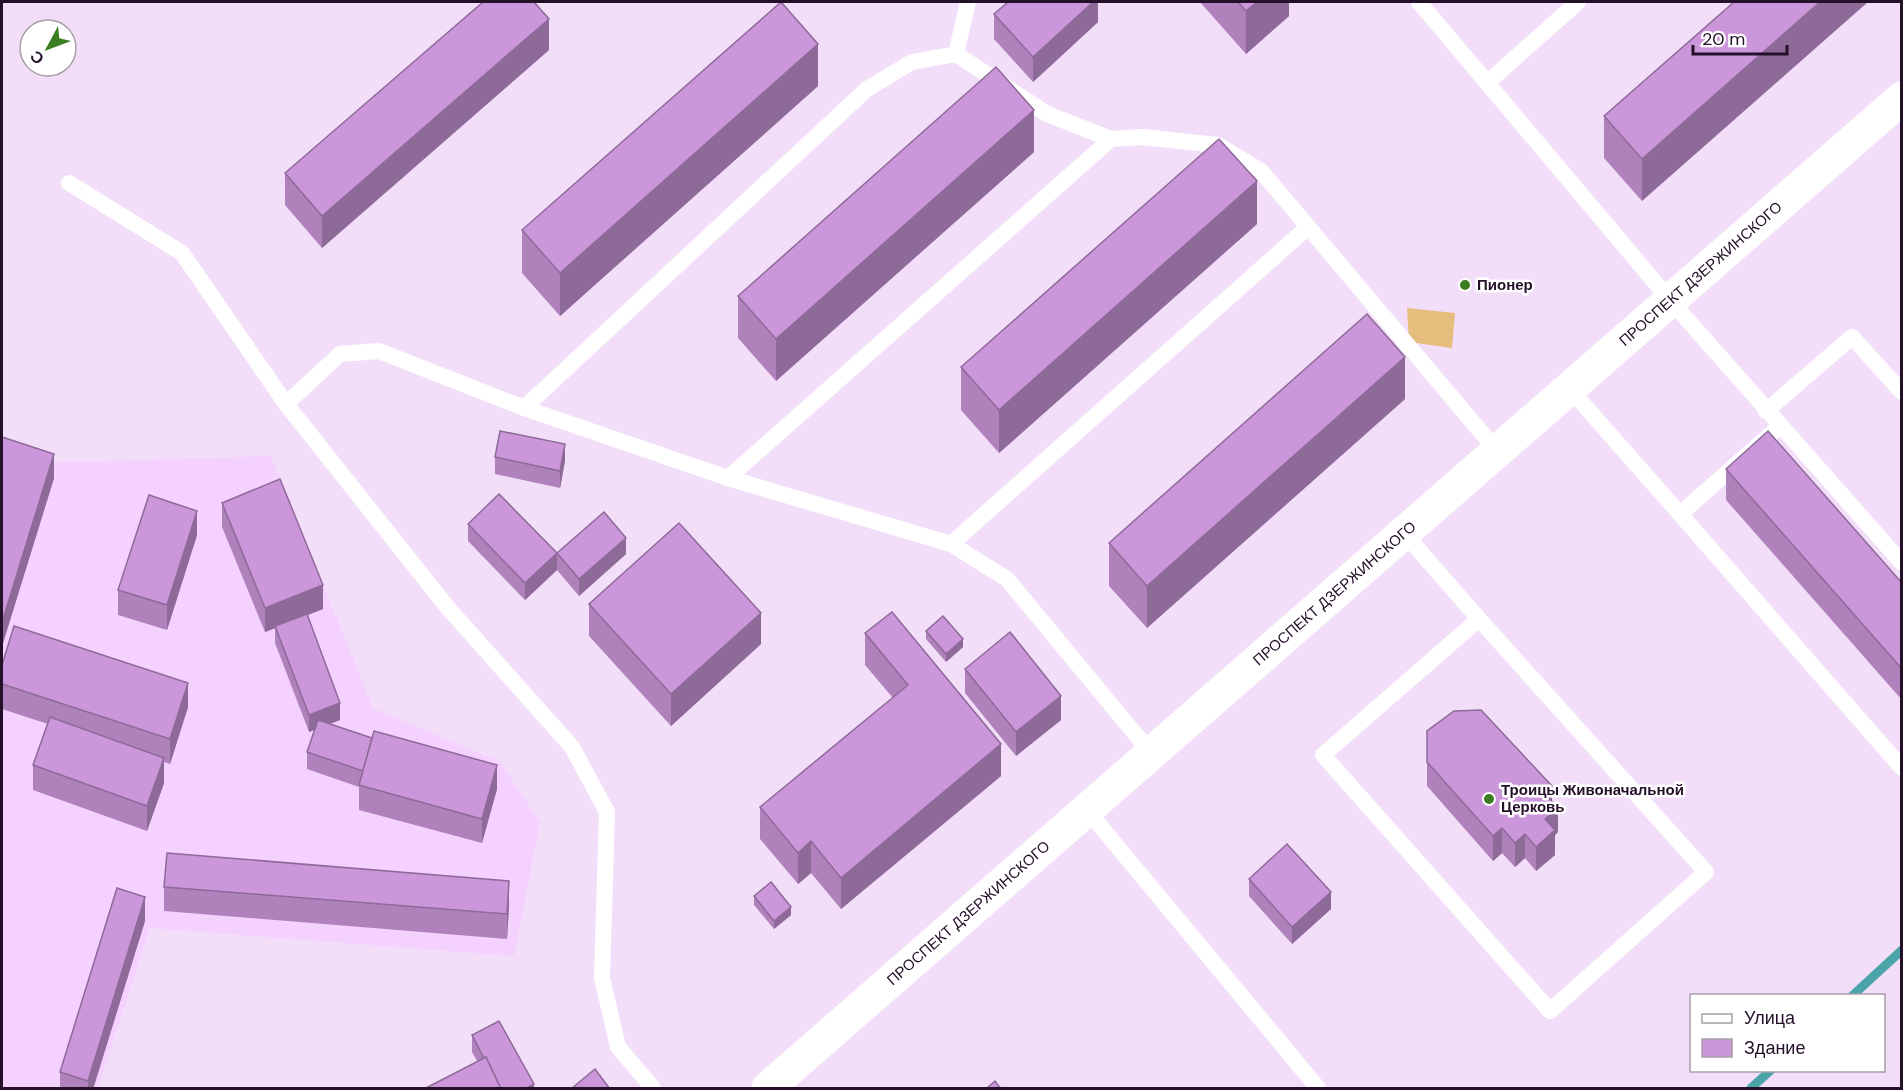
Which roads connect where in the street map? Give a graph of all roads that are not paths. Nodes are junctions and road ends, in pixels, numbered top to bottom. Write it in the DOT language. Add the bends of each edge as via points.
graph roads {
  1 [pos="968,2"];
  2 [pos="1419,2"];
  3 [pos="1578,2"];
  4 [pos="956,54"];
  5 [pos="1487,83"];
  6 [pos="1902,98"];
  7 [pos="1111,139"];
  8 [pos="69,183"];
  9 [pos="1308,227"];
  10 [pos="1670,300"];
  11 [pos="1569,388"];
  12 [pos="1902,392"];
  13 [pos="285,404"];
  14 [pos="524,408"];
  15 [pos="1766,411"];
  16 [pos="1780,426"];
  17 [pos="1497,451"];
  18 [pos="728,478"];
  19 [pos="1680,514"];
  20 [pos="1403,532"];
  21 [pos="951,544"];
  22 [pos="1902,563"];
  23 [pos="1479,619"];
  24 [pos="1151,753"];
  25 [pos="1902,768"];
  26 [pos="1087,810"];
  27 [pos="653,1089"];
  28 [pos="768,1089"];
  29 [pos="1318,1089"];
  1 -- 4 [label="lane"];
  2 -- 5 [label="lane"];
  3 -- 5 [label="lane"];
  4 -- 7 [label="lane" via="1047,114"];
  4 -- 14 [label="lane" via="912,62 867,88"];
  5 -- 10 [label="lane"];
  6 -- 10 [label="street, ПРОСПЕКТ ДЗЕРЖИНСКОГО"];
  7 -- 9 [label="lane" via="1142,137 1218,145 1260,171"];
  7 -- 18 [label="lane"];
  8 -- 13 [label="lane" via="182,253"];
  9 -- 17 [label="lane"];
  9 -- 21 [label="lane"];
  10 -- 11 [label="street, ПРОСПЕКТ ДЗЕРЖИНСКОГО"];
  10 -- 15 [label="lane"];
  11 -- 17 [label="street, ПРОСПЕКТ ДЗЕРЖИНСКОГО"];
  11 -- 19 [label="lane"];
  12 -- 15 [label="lane" via="1852,337"];
  13 -- 14 [label="lane" via="339,354 379,351"];
  13 -- 27 [label="lane" via="448,608 572,747 592,784 607,812 602,978 618,1047"];
  14 -- 18 [label="lane"];
  15 -- 16 [label="lane"];
  16 -- 19 [label="lane"];
  16 -- 22 [label="lane"];
  17 -- 20 [label="street, ПРОСПЕКТ ДЗЕРЖИНСКОГО"];
  18 -- 21 [label="lane"];
  19 -- 25 [label="lane"];
  20 -- 23 [label="lane"];
  20 -- 24 [label="street, ПРОСПЕКТ ДЗЕРЖИНСКОГО"];
  21 -- 24 [label="lane" via="1007,579"];
  23 -- 23 [label="lane" via="1323,755 1550,1011 1706,873"];
  24 -- 26 [label="street, ПРОСПЕКТ ДЗЕРЖИНСКОГО"];
  26 -- 28 [label="street, ПРОСПЕКТ ДЗЕРЖИНСКОГО"];
  26 -- 29 [label="lane"];
}
